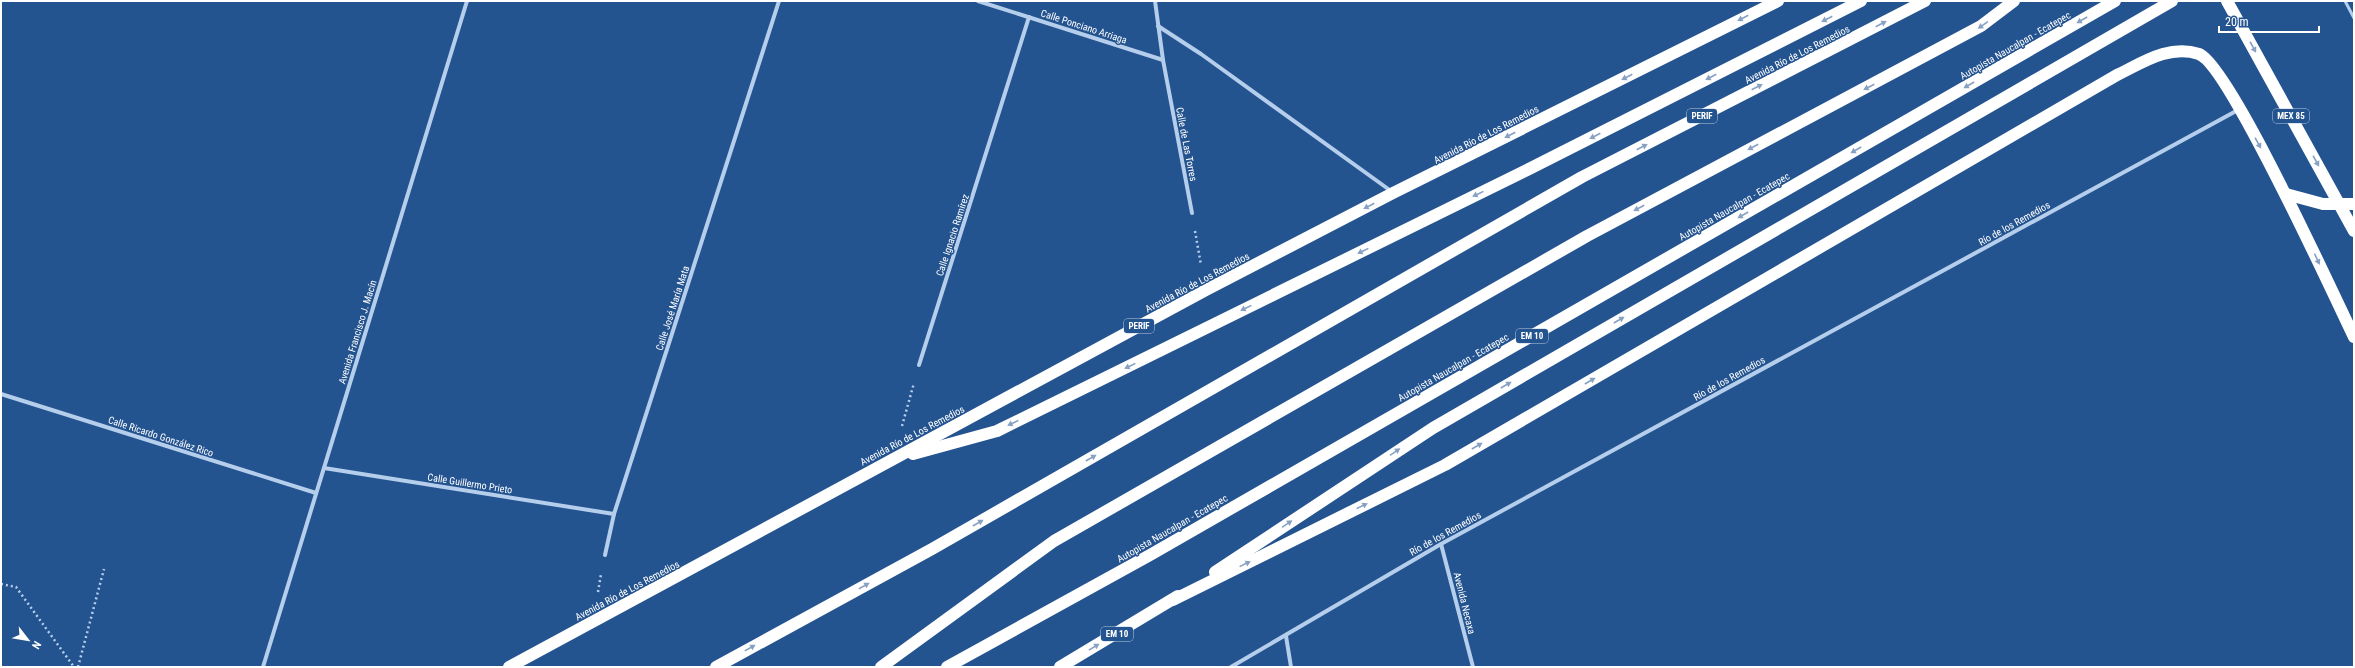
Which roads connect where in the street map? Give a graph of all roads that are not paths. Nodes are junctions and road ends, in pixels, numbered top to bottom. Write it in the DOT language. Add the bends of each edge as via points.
graph roads {
  1 [pos="467,1"];
  2 [pos="779,1"];
  3 [pos="978,1"];
  4 [pos="1155,1"];
  5 [pos="1778,1"];
  6 [pos="1862,1"];
  7 [pos="1925,1"];
  8 [pos="2014,1"];
  9 [pos="2116,1"];
  10 [pos="2172,1"];
  11 [pos="2227,1"];
  12 [pos="2345,1"];
  13 [pos="1029,16"];
  14 [pos="2354,18"];
  15 [pos="1158,26"];
  16 [pos="1163,60"];
  17 [pos="2239,109"];
  18 [pos="1393,193"];
  19 [pos="2286,194"];
  20 [pos="2354,204"];
  21 [pos="1192,213"];
  22 [pos="2354,231"];
  23 [pos="2354,337"];
  24 [pos="919,365"];
  25 [pos="1,394"];
  26 [pos="893,459"];
  27 [pos="324,468"];
  28 [pos="316,494"];
  29 [pos="614,514"];
  30 [pos="1442,544"];
  31 [pos="605,556"];
  32 [pos="1173,600"];
  33 [pos="1286,636"];
  34 [pos="263,667"];
  35 [pos="509,667"];
  36 [pos="716,667"];
  37 [pos="881,667"];
  38 [pos="947,667"];
  39 [pos="1060,667"];
  40 [pos="1231,667"];
  41 [pos="1291,667"];
  42 [pos="1473,667"];
  1 -- 27 [label="street, Avenida Francisco J. Macín"];
  2 -- 29 [label="street, Calle José María Mata"];
  3 -- 13 [label="street, Calle Ponciano Arriaga"];
  4 -- 15 [label="street, Calle de Las Torres"];
  5 -- 18 [label="highway, Avenida Río de Los Remedios / PERIF, one-way"];
  6 -- 26 [label="highway, one-way" via="1398,234 997,431"];
  36 -- 7 [label="highway, Avenida Río de Los Remedios / PERIF, one-way" via="932,549 1582,178"];
  8 -- 37 [label="highway, one-way" via="1981,26 1587,236 1054,541"];
  9 -- 38 [label="highway, Autopista Naucalpan - Ecatepec / EM 10, one-way" via="1150,555"];
  32 -- 10 [label="highway, EM 10, one-way" via="1432,428"];
  11 -- 22 [label="highway, MEX 85, one-way, bridge"];
  12 -- 14 [label="lane"];
  13 -- 16 [label="street, Calle Ponciano Arriaga"];
  13 -- 24 [label="street, Calle Ignacio Ramírez"];
  15 -- 16 [label="street, Calle de Las Torres"];
  15 -- 18 [label="street" via="1201,54"];
  16 -- 21 [label="street, Calle de Las Torres"];
  17 -- 19 [label="highway, one-way"];
  17 -- 30 [label="street, Río de los Remedios"];
  32 -- 17 [label="highway, one-way" via="1445,465 2117,75 2159,55 2180,50 2200,55 2218,74"];
  18 -- 26 [label="highway, Avenida Río de Los Remedios / PERIF, one-way" via="1206,290"];
  19 -- 20 [label="highway" via="2323,204"];
  19 -- 23 [label="highway, one-way"];
  25 -- 28 [label="street, Calle Ricardo González Rico"];
  26 -- 35 [label="highway, Avenida Río de Los Remedios / PERIF"];
  27 -- 28 [label="street, Avenida Francisco J. Macín"];
  27 -- 29 [label="street, Calle Guillermo Prieto"];
  28 -- 34 [label="street, Avenida Francisco J. Macín"];
  29 -- 31 [label="street, Calle José María Mata"];
  30 -- 33 [label="street, Río de los Remedios"];
  30 -- 42 [label="street, Avenida Necaxa"];
  39 -- 32 [label="highway, EM 10, one-way"];
  33 -- 40 [label="street, Río de los Remedios"];
  33 -- 41 [label="street"];
}
